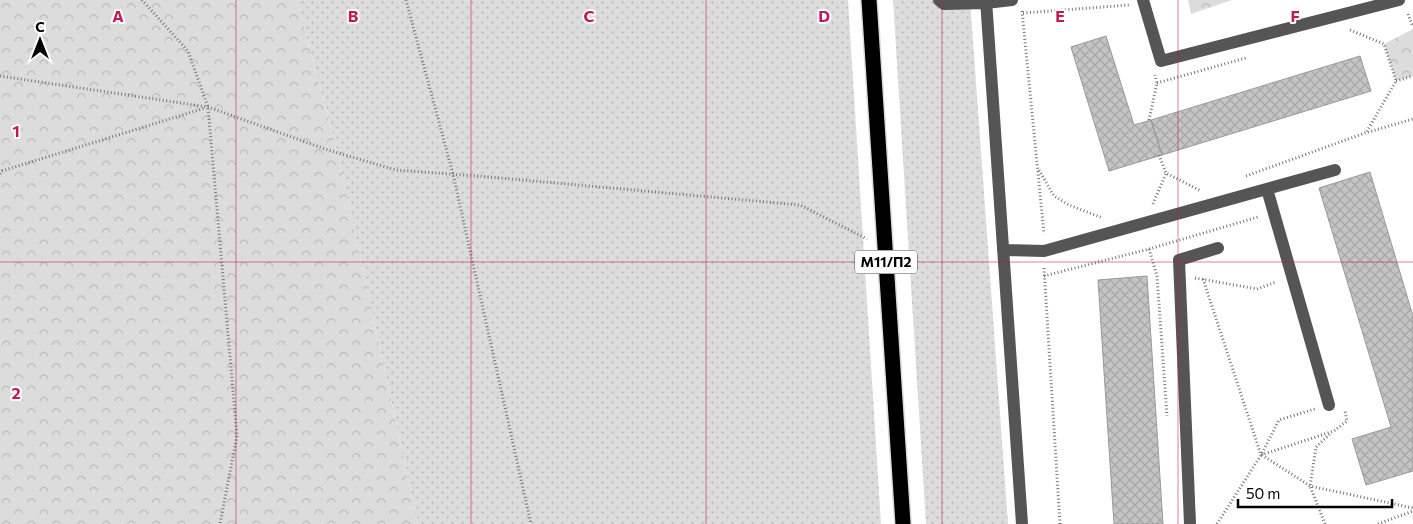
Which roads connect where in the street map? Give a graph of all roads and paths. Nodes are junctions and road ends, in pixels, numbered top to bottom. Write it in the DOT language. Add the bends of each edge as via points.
graph roads {
  1 [pos="142,0"];
  2 [pos="406,0"];
  3 [pos="869,0"];
  4 [pos="939,0"];
  5 [pos="1012,0"];
  6 [pos="1399,0"];
  7 [pos="1143,1"];
  8 [pos="986,2"];
  9 [pos="1378,2"];
  10 [pos="1023,13"];
  11 [pos="1408,14"];
  12 [pos="1413,26"];
  13 [pos="1349,30"];
  14 [pos="0,76"];
  15 [pos="1413,76"];
  16 [pos="1396,81"];
  17 [pos="208,107"];
  18 [pos="1413,119"];
  19 [pos="1365,133"];
  20 [pos="1159,155"];
  21 [pos="1038,168"];
  22 [pos="1335,170"];
  23 [pos="1166,173"];
  24 [pos="0,174"];
  25 [pos="453,174"];
  26 [pos="1238,178"];
  27 [pos="1267,189"];
  28 [pos="1194,194"];
  29 [pos="1161,203"];
  30 [pos="1153,205"];
  31 [pos="1144,207"];
  32 [pos="1274,213"];
  33 [pos="1111,216"];
  34 [pos="1103,218"];
  35 [pos="1095,220"];
  36 [pos="1052,231"];
  37 [pos="1044,233"];
  38 [pos="1218,248"];
  39 [pos="886,249"];
  40 [pos="1148,249"];
  41 [pos="1003,250"];
  42 [pos="1044,276"];
  43 [pos="1157,276"];
  44 [pos="1292,276"];
  45 [pos="1179,277"];
  46 [pos="1203,279"];
  47 [pos="1342,402"];
  48 [pos="1329,405"];
  49 [pos="1168,425"];
  50 [pos="1334,431"];
  51 [pos="1261,455"];
  52 [pos="1310,486"];
  53 [pos="1413,510"];
  54 [pos="220,524"];
  55 [pos="531,524"];
  56 [pos="903,524"];
  57 [pos="1022,524"];
  58 [pos="1190,524"];
  59 [pos="1217,524"];
  60 [pos="1324,524"];
  61 [pos="1378,524"];
  1 -- 17 [label="path" via="188,50"];
  2 -- 25 [label="path"];
  3 -- 39 [label="highway, М11/П2"];
  4 -- 8 [label="lane" via="944,4"];
  5 -- 8 [label="lane"];
  6 -- 9 [label="lane"];
  7 -- 9 [label="lane" via="1161,62"];
  7 -- 10 [label="path"];
  8 -- 41 [label="lane"];
  11 -- 12 [label="path"];
  13 -- 16 [label="path" via="1384,44"];
  14 -- 17 [label="path"];
  15 -- 16 [label="path"];
  16 -- 19 [label="path"];
  17 -- 24 [label="path"];
  17 -- 25 [label="path" via="328,150 396,170"];
  17 -- 54 [label="path" via="237,436"];
  18 -- 19 [label="path"];
  19 -- 26 [label="path"];
  20 -- 23 [label="path"];
  21 -- 34 [label="path" via="1054,196"];
  22 -- 27 [label="lane"];
  23 -- 28 [label="path" via="1202,191"];
  23 -- 30 [label="path"];
  25 -- 39 [label="path" via="800,205"];
  25 -- 55 [label="path"];
  27 -- 32 [label="lane"];
  27 -- 41 [label="lane" via="1044,252"];
  29 -- 30 [label="path"];
  30 -- 31 [label="path"];
  32 -- 40 [label="path"];
  32 -- 44 [label="lane"];
  33 -- 34 [label="path"];
  34 -- 35 [label="path"];
  36 -- 37 [label="path"];
  38 -- 45 [label="lane" via="1179,260"];
  39 -- 56 [label="highway, М11/П2"];
  40 -- 42 [label="path"];
  40 -- 43 [label="path"];
  41 -- 57 [label="lane"];
  43 -- 45 [label="path"];
  43 -- 49 [label="path"];
  44 -- 46 [label="path" via="1257,290"];
  44 -- 48 [label="lane"];
  45 -- 46 [label="path"];
  45 -- 58 [label="lane"];
  46 -- 51 [label="path"];
  47 -- 50 [label="path" via="1348,421"];
  48 -- 51 [label="path" via="1279,420"];
  50 -- 51 [label="path"];
  50 -- 52 [label="path" via="1316,447"];
  51 -- 52 [label="path"];
  51 -- 59 [label="path"];
  52 -- 53 [label="path"];
  52 -- 60 [label="path"];
  53 -- 61 [label="path"];
}
